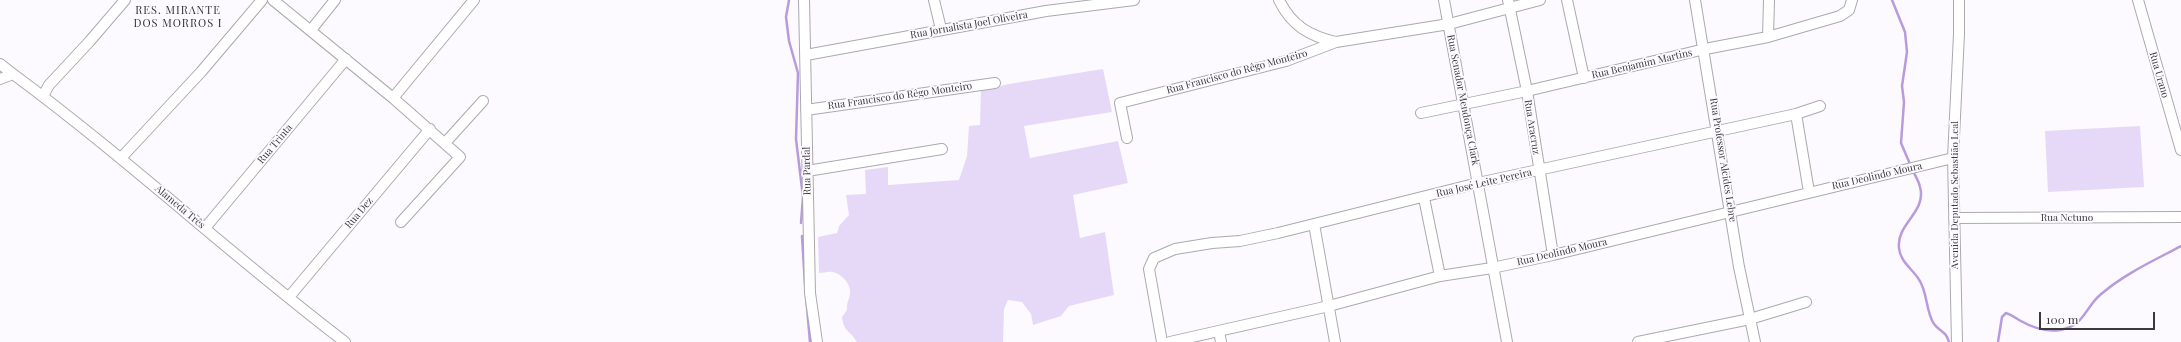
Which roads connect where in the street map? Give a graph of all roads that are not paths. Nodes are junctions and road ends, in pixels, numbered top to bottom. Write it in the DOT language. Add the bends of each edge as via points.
graph roads {
  1 [pos="125,0"];
  2 [pos="262,0"];
  3 [pos="273,0"];
  4 [pos="335,0"];
  5 [pos="474,0"];
  6 [pos="804,0"];
  7 [pos="934,0"];
  8 [pos="1134,0"];
  9 [pos="1279,0"];
  10 [pos="1444,0"];
  11 [pos="1540,0"];
  12 [pos="1567,0"];
  13 [pos="1695,0"];
  14 [pos="1769,0"];
  15 [pos="1852,0"];
  16 [pos="1959,0"];
  17 [pos="2138,0"];
  18 [pos="1102,2"];
  19 [pos="1509,5"];
  20 [pos="1449,24"];
  21 [pos="941,29"];
  22 [pos="311,30"];
  23 [pos="1768,37"];
  24 [pos="1336,42"];
  25 [pos="1705,49"];
  26 [pos="806,55"];
  27 [pos="346,59"];
  28 [pos="0,64"];
  29 [pos="13,74"];
  30 [pos="1584,78"];
  31 [pos="0,79"];
  32 [pos="995,83"];
  33 [pos="1526,91"];
  34 [pos="43,96"];
  35 [pos="393,98"];
  36 [pos="483,101"];
  37 [pos="1463,103"];
  38 [pos="1820,106"];
  39 [pos="806,110"];
  40 [pos="1421,113"];
  41 [pos="1796,114"];
  42 [pos="2177,126"];
  43 [pos="430,129"];
  44 [pos="1718,131"];
  45 [pos="1127,138"];
  46 [pos="445,143"];
  47 [pos="942,148"];
  48 [pos="2181,150"];
  49 [pos="121,158"];
  50 [pos="1953,158"];
  51 [pos="1540,170"];
  52 [pos="807,171"];
  53 [pos="1478,183"];
  54 [pos="1809,192"];
  55 [pos="1424,198"];
  56 [pos="1732,211"];
  57 [pos="2181,217"];
  58 [pos="1954,218"];
  59 [pos="401,222"];
  60 [pos="1314,224"];
  61 [pos="204,228"];
  62 [pos="1553,254"];
  63 [pos="1492,268"];
  64 [pos="1440,276"];
  65 [pos="289,297"];
  66 [pos="1806,302"];
  67 [pos="1329,306"];
  68 [pos="1750,319"];
  69 [pos="1219,331"];
  70 [pos="346,342"];
  71 [pos="817,342"];
  72 [pos="1162,342"];
  73 [pos="1170,342"];
  74 [pos="1221,342"];
  75 [pos="1335,342"];
  76 [pos="1508,342"];
  77 [pos="1638,342"];
  78 [pos="1755,342"];
  79 [pos="1957,342"];
  1 -- 34 [label="street" via="49,85"];
  2 -- 49 [label="street" via="202,72"];
  3 -- 22 [label="street"];
  4 -- 22 [label="street"];
  5 -- 35 [label="street"];
  6 -- 26 [label="street, Rua Pardal"];
  7 -- 21 [label="street"];
  8 -- 18 [label="street, Rua Jornalista Joel Oliveira"];
  9 -- 24 [label="street" via="1295,25 1325,40"];
  10 -- 20 [label="street, Rua Senador Mendonça Clark"];
  11 -- 19 [label="street, Rua Francisco do Rêgo Monteiro"];
  12 -- 30 [label="street"];
  13 -- 25 [label="street, Rua Professor Alcides Lebre"];
  14 -- 23 [label="street"];
  15 -- 23 [label="street, Rua Benjamim Martins" via="1849,10 1840,16"];
  16 -- 50 [label="street, Avenida Deputado Sebastião Leal"];
  17 -- 42 [label="street, Rua Urano"];
  18 -- 21 [label="street, Rua Jornalista Joel Oliveira"];
  19 -- 20 [label="street, Rua Francisco do Rêgo Monteiro"];
  19 -- 33 [label="street, Rua Aracruz"];
  20 -- 24 [label="street, Rua Francisco do Rêgo Monteiro"];
  20 -- 37 [label="street, Rua Senador Mendonça Clark"];
  21 -- 26 [label="street, Rua Jornalista Joel Oliveira"];
  22 -- 27 [label="street"];
  23 -- 25 [label="street, Rua Benjamim Martins"];
  24 -- 45 [label="street, Rua Francisco do Rêgo Monteiro" via="1286,61 1120,103"];
  25 -- 30 [label="street, Rua Benjamim Martins"];
  25 -- 44 [label="street, Rua Professor Alcides Lebre"];
  26 -- 39 [label="street, Rua Pardal"];
  27 -- 35 [label="street"];
  27 -- 61 [label="street, Rua Trinta"];
  28 -- 29 [label="street, Alameda Três"];
  29 -- 31 [label="street"];
  29 -- 34 [label="street, Alameda Três"];
  30 -- 33 [label="street, Rua Benjamim Martins"];
  32 -- 39 [label="street, Rua Francisco do Rêgo Monteiro"];
  33 -- 37 [label="street, Rua Benjamim Martins"];
  33 -- 51 [label="street, Rua Aracruz"];
  34 -- 49 [label="street, Alameda Três"];
  35 -- 43 [label="street"];
  36 -- 46 [label="street"];
  37 -- 40 [label="street, Rua Benjamim Martins"];
  37 -- 53 [label="street, Rua Senador Mendonça Clark"];
  38 -- 41 [label="street, Rua José Leite Pereira"];
  39 -- 52 [label="street, Rua Pardal"];
  41 -- 44 [label="street, Rua José Leite Pereira"];
  41 -- 54 [label="street"];
  42 -- 48 [label="street, Rua Urano"];
  43 -- 46 [label="street"];
  43 -- 65 [label="street, Rua Dez"];
  44 -- 51 [label="street, Rua José Leite Pereira"];
  44 -- 56 [label="street, Rua Professor Alcides Lebre"];
  46 -- 59 [label="street" via="460,157"];
  47 -- 52 [label="street"];
  49 -- 61 [label="street, Alameda Três"];
  50 -- 54 [label="street, Rua Deolindo Moura"];
  50 -- 58 [label="street, Avenida Deputado Sebastião Leal"];
  51 -- 53 [label="street, Rua José Leite Pereira"];
  51 -- 62 [label="street, Rua Aracruz"];
  52 -- 71 [label="street, Rua Pardal" via="810,293"];
  53 -- 55 [label="street, Rua José Leite Pereira"];
  53 -- 63 [label="street, Rua Senador Mendonça Clark"];
  54 -- 56 [label="street, Rua Deolindo Moura"];
  55 -- 60 [label="street, Rua José Leite Pereira"];
  55 -- 64 [label="street"];
  56 -- 62 [label="street, Rua Deolindo Moura"];
  56 -- 68 [label="street, Rua Professor Alcides Lebre" via="1739,267"];
  57 -- 58 [label="street, Rua Netuno"];
  58 -- 79 [label="street, Avenida Deputado Sebastião Leal"];
  60 -- 67 [label="street"];
  60 -- 72 [label="street, Rua José Leite Pereira" via="1240,241 1175,249 1160,254 1151,261 1150,281"];
  61 -- 65 [label="street, Alameda Três"];
  62 -- 63 [label="street, Rua Deolindo Moura"];
  63 -- 64 [label="street, Rua Deolindo Moura"];
  63 -- 76 [label="street, Rua Senador Mendonça Clark"];
  64 -- 67 [label="street, Rua Deolindo Moura"];
  65 -- 70 [label="street, Alameda Três"];
  66 -- 68 [label="street"];
  67 -- 69 [label="street, Rua Deolindo Moura"];
  67 -- 75 [label="street"];
  68 -- 77 [label="street"];
  68 -- 78 [label="street, Rua Professor Alcides Lebre"];
  69 -- 73 [label="street, Rua Deolindo Moura"];
  69 -- 74 [label="street"];
}
